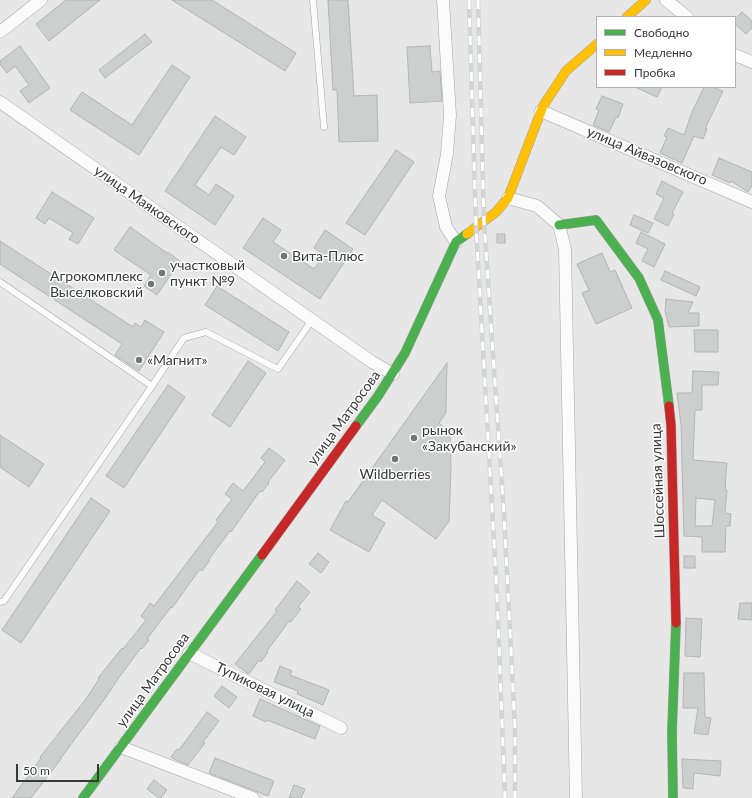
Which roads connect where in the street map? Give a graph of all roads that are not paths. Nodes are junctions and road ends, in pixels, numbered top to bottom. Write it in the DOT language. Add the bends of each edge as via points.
graph roads {
  1 [pos="313,0"];
  2 [pos="443,0"];
  3 [pos="646,0"];
  4 [pos="666,0"];
  5 [pos="34,2"];
  6 [pos="628,16"];
  7 [pos="686,16"];
  8 [pos="0,32"];
  9 [pos="596,45"];
  10 [pos="736,55"];
  11 [pos="752,62"];
  12 [pos="0,102"];
  13 [pos="541,111"];
  14 [pos="324,126"];
  15 [pos="508,198"];
  16 [pos="752,202"];
  17 [pos="559,226"];
  18 [pos="456,242"];
  19 [pos="0,282"];
  20 [pos="312,320"];
  21 [pos="393,374"];
  22 [pos="152,386"];
  23 [pos="1,600"];
  24 [pos="189,653"];
  25 [pos="341,728"];
  26 [pos="121,747"];
  27 [pos="83,798"];
  28 [pos="253,798"];
  29 [pos="576,798"];
  30 [pos="673,798"];
  1 -- 14 [label="lane"];
  2 -- 18 [label="street" via="450,115 447,154 439,196 446,227"];
  3 -- 6 [label="main road"];
  4 -- 7 [label="street"];
  5 -- 8 [label="street"];
  9 -- 13 [label="main road, улица Матросова" via="566,71"];
  10 -- 11 [label="street"];
  12 -- 20 [label="street, улица Маяковского"];
  13 -- 15 [label="main road, улица Матросова"];
  13 -- 16 [label="street, улица Айвазовского"];
  15 -- 17 [label="street" via="537,206"];
  15 -- 18 [label="main road, улица Матросова" via="496,212"];
  17 -- 29 [label="street" via="565,249"];
  17 -- 30 [label="main road, Шоссейная улица" via="596,220 639,278 658,320 671,425 676,629 672,731"];
  18 -- 21 [label="main road, улица Матросова"];
  19 -- 22 [label="lane"];
  20 -- 21 [label="street, улица Маяковского"];
  20 -- 22 [label="lane" via="278,369 206,332 184,338"];
  21 -- 24 [label="main road, улица Матросова"];
  22 -- 23 [label="lane"];
  24 -- 25 [label="street, Тупиковая улица"];
  24 -- 26 [label="main road, улица Матросова"];
  26 -- 27 [label="main road, улица Матросова"];
  26 -- 28 [label="street"];
}
